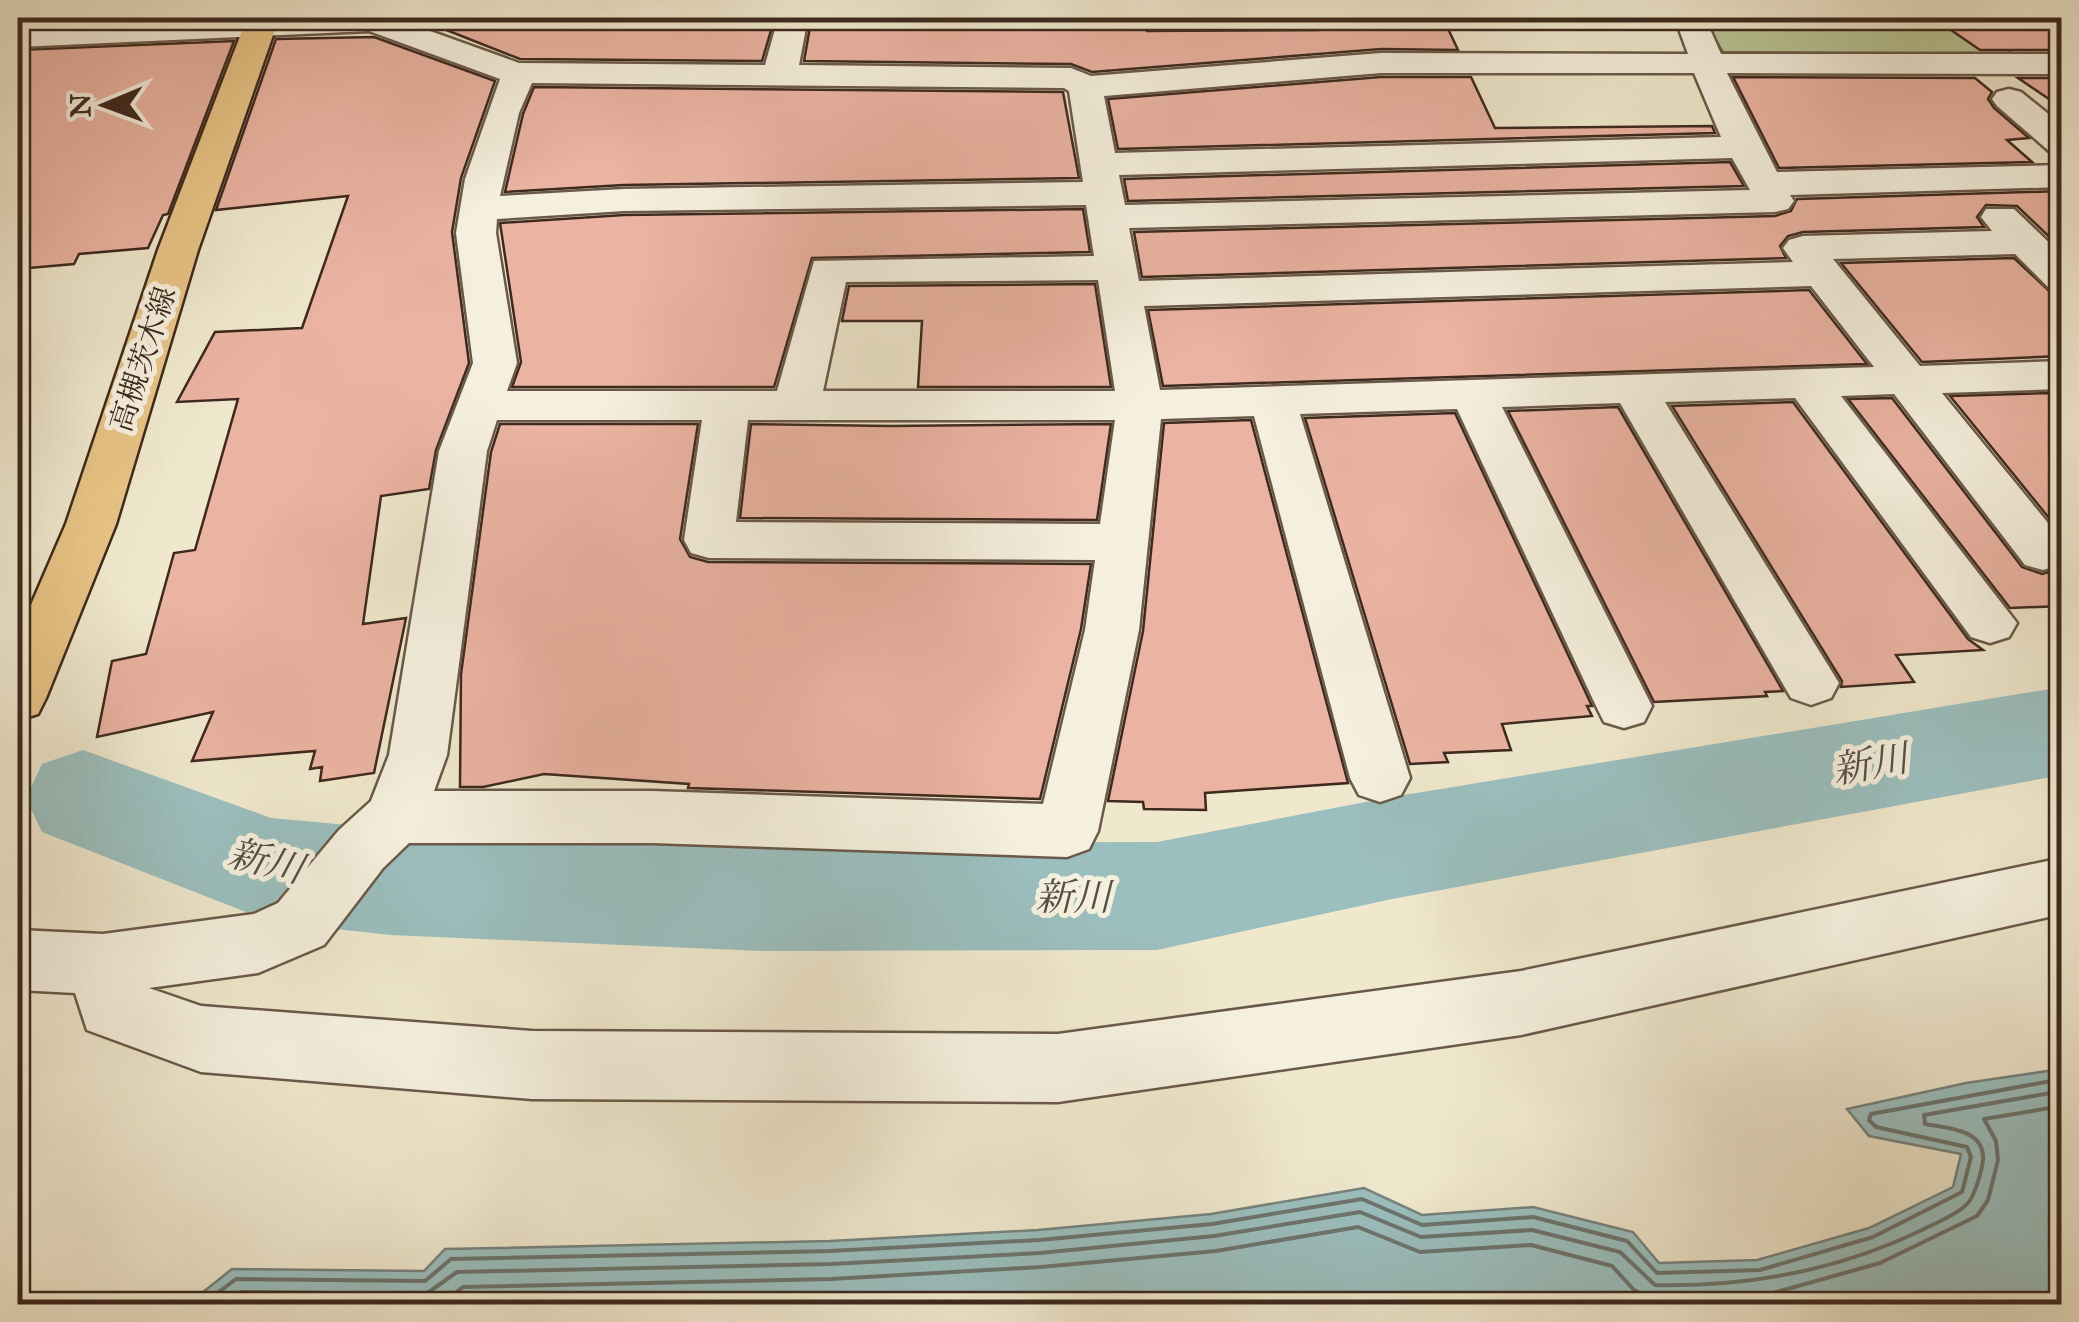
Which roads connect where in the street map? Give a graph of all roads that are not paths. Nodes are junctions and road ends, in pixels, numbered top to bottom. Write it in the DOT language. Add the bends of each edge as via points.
graph roads {
  1 [pos="794,18"];
  2 [pos="1690,18"];
  3 [pos="262,24"];
  4 [pos="75,27"];
  5 [pos="18,37"];
  6 [pos="2062,64"];
  7 [pos="519,72"];
  8 [pos="778,78"];
  9 [pos="1713,78"];
  10 [pos="1085,87"];
  11 [pos="1849,97"];
  12 [pos="2062,99"];
  13 [pos="2062,144"];
  14 [pos="1744,147"];
  15 [pos="1508,154"];
  16 [pos="2062,176"];
  17 [pos="1770,192"];
  18 [pos="1537,207"];
  19 [pos="480,209"];
  20 [pos="1996,212"];
  21 [pos="1109,228"];
  22 [pos="2024,242"];
  23 [pos="1813,261"];
  24 [pos="2062,278"];
  25 [pos="2062,374"];
  26 [pos="1907,379"];
  27 [pos="1807,383"];
  28 [pos="1634,388"];
  29 [pos="1473,394"];
  30 [pos="1273,401"];
  31 [pos="727,404"];
  32 [pos="797,404"];
  33 [pos="1140,405"];
  34 [pos="479,406"];
  35 [pos="1123,542"];
  36 [pos="2043,552"];
  37 [pos="1990,622"];
  38 [pos="26,649"];
  39 [pos="1812,683"];
  40 [pos="18,698"];
  41 [pos="1624,706"];
  42 [pos="1380,778"];
  43 [pos="395,817"];
  44 [pos="2062,886"];
  45 [pos="18,960"];
  46 [pos="103,964"];
  1 -- 8 [label="street"];
  2 -- 9 [label="street" via="1702,34"];
  3 -- 4 [label="street"];
  3 -- 7 [label="street" via="396,25 468,60"];
  3 -- 38 [label="main road, 高槻茨木線" via="178,250 92,524"];
  4 -- 5 [label="street"];
  6 -- 9 [label="street"];
  7 -- 8 [label="street"];
  7 -- 19 [label="street" via="502,113"];
  8 -- 10 [label="street" via="1072,78"];
  9 -- 10 [label="street" via="1381,63"];
  9 -- 11 [label="street"];
  9 -- 14 [label="street"];
  10 -- 21 [label="street"];
  12 -- 13 [label="street" via="1992,99"];
  14 -- 15 [label="street"];
  14 -- 17 [label="street"];
  15 -- 18 [label="street"];
  15 -- 21 [label="street"];
  16 -- 17 [label="street"];
  17 -- 18 [label="street"];
  17 -- 23 [label="street"];
  18 -- 21 [label="street"];
  19 -- 21 [label="street" via="624,200"];
  19 -- 34 [label="street" via="476,233 495,363"];
  20 -- 22 [label="street"];
  21 -- 23 [label="street"];
  21 -- 32 [label="street" via="828,270"];
  21 -- 33 [label="street"];
  22 -- 23 [label="street"];
  22 -- 24 [label="street"];
  23 -- 26 [label="street"];
  25 -- 26 [label="street"];
  26 -- 27 [label="street"];
  26 -- 36 [label="street"];
  27 -- 28 [label="street"];
  27 -- 37 [label="street"];
  28 -- 29 [label="street"];
  28 -- 39 [label="street"];
  29 -- 30 [label="street"];
  29 -- 41 [label="street"];
  30 -- 33 [label="street"];
  30 -- 42 [label="street"];
  31 -- 32 [label="street"];
  31 -- 34 [label="street"];
  31 -- 35 [label="street" via="710,540"];
  32 -- 33 [label="street"];
  33 -- 35 [label="street"];
  34 -- 43 [label="street" via="464,451 418,754"];
  35 -- 43 [label="street" via="1112,630 1067,832 652,817"];
  38 -- 40 [label="main road, 高槻茨木線"];
  43 -- 46 [label="street" via="300,924 258,943"];
  44 -- 46 [label="street" via="1522,1003 1058,1068 532,1065 200,1039 112,1007"];
  45 -- 46 [label="street"];
}
